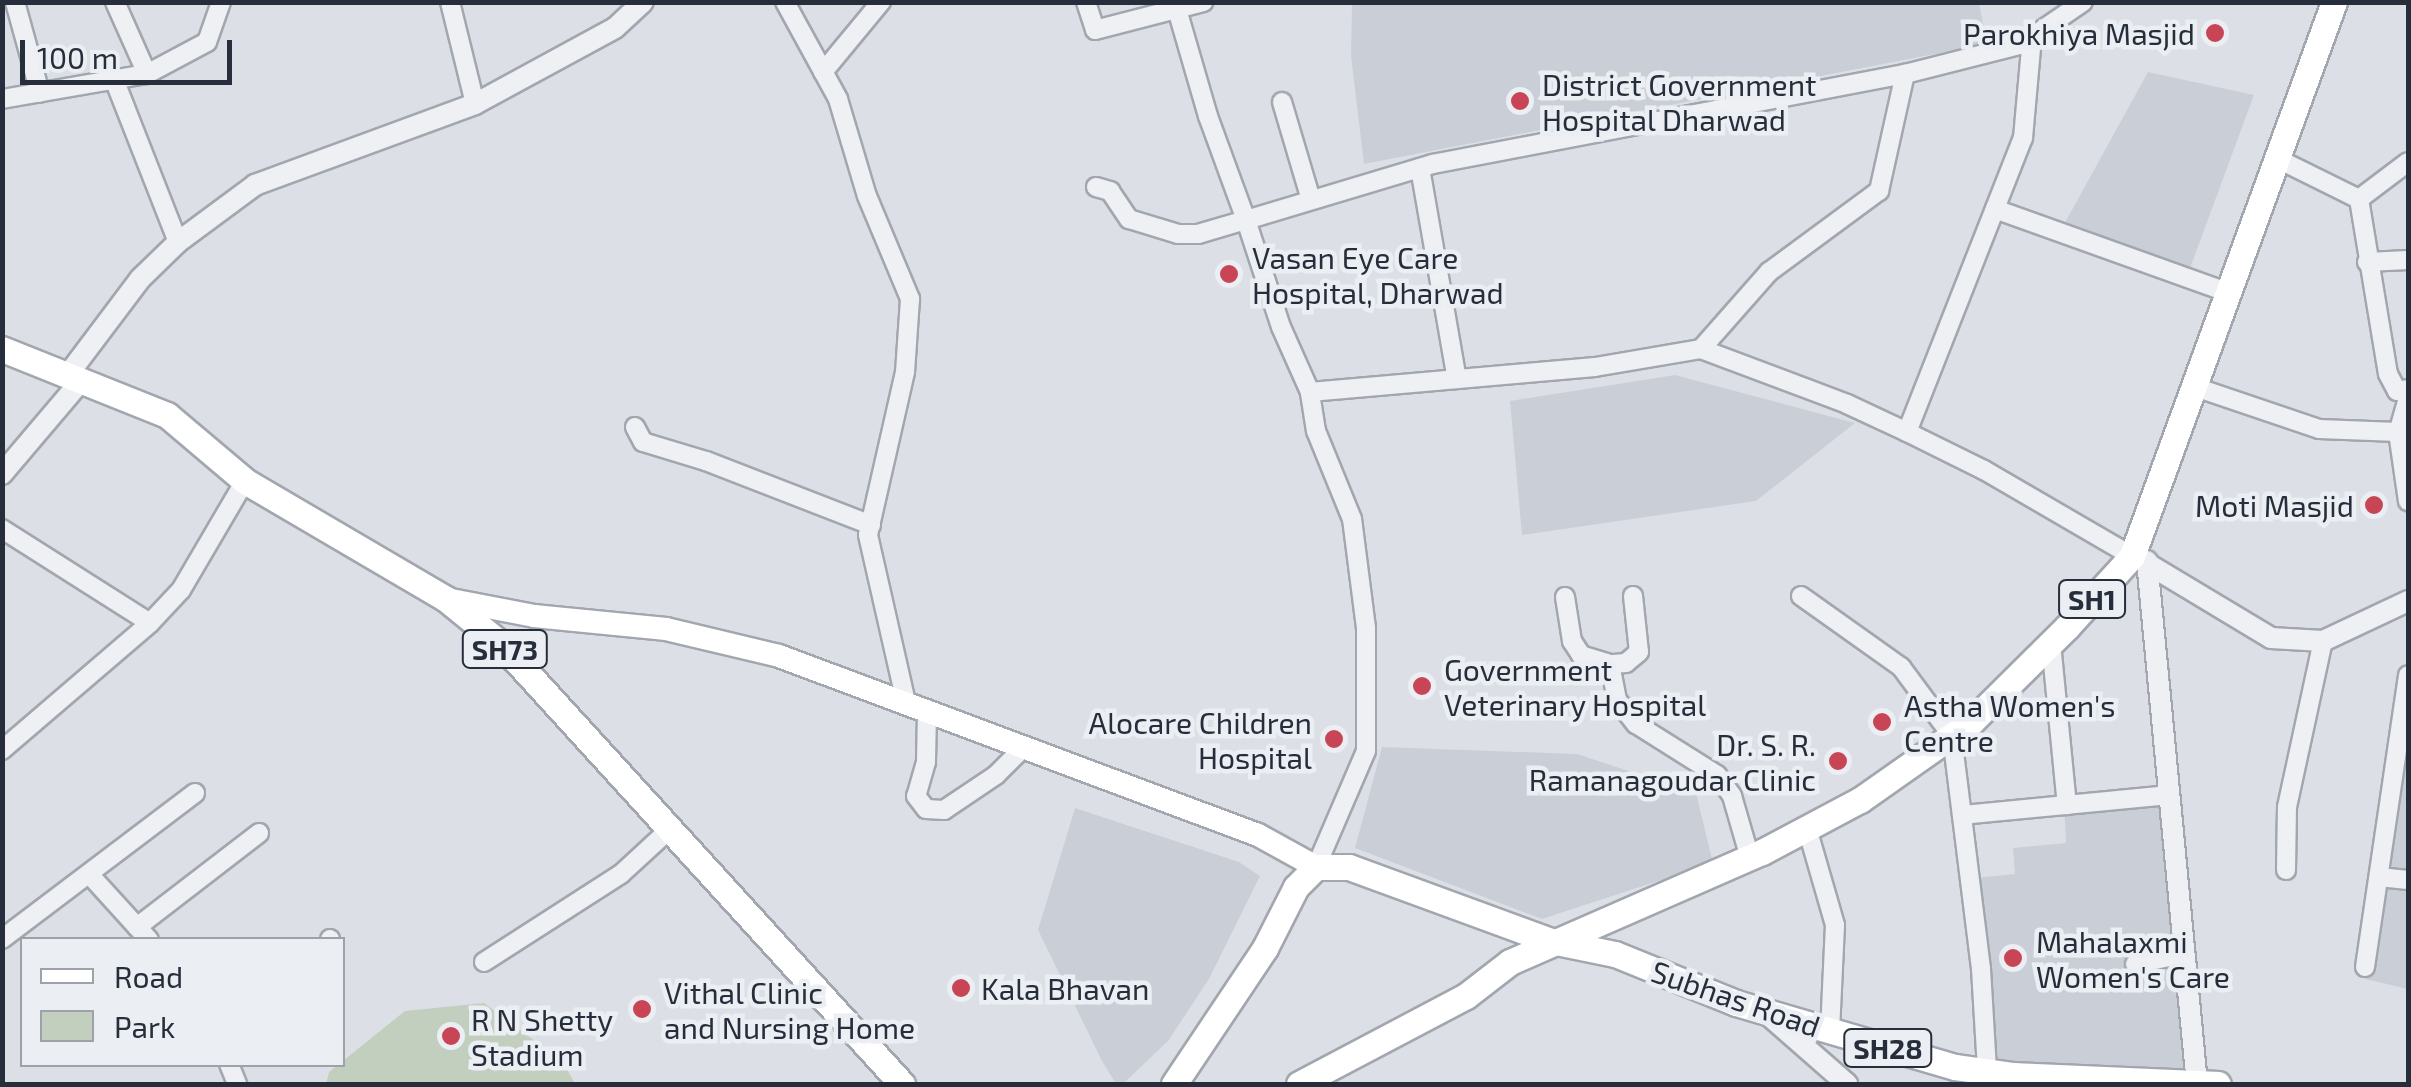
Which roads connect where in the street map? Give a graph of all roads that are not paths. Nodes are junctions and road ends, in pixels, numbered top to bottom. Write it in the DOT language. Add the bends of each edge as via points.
graph roads {
  1 [pos="14,2"];
  2 [pos="114,2"];
  3 [pos="220,2"];
  4 [pos="450,2"];
  5 [pos="643,2"];
  6 [pos="785,2"];
  7 [pos="881,2"];
  8 [pos="1086,2"];
  9 [pos="1203,2"];
  10 [pos="2083,2"];
  11 [pos="2334,2"];
  12 [pos="1176,9"];
  13 [pos="2032,37"];
  14 [pos="823,72"];
  15 [pos="147,74"];
  16 [pos="1904,74"];
  17 [pos="114,80"];
  18 [pos="40,93"];
  19 [pos="2,98"];
  20 [pos="1282,102"];
  21 [pos="475,104"];
  22 [pos="2278,159"];
  23 [pos="2408,162"];
  24 [pos="1420,168"];
  25 [pos="1096,187"];
  26 [pos="2358,199"];
  27 [pos="1311,200"];
  28 [pos="1994,209"];
  29 [pos="1246,220"];
  30 [pos="178,242"];
  31 [pos="2408,260"];
  32 [pos="2367,262"];
  33 [pos="2229,293"];
  34 [pos="2,349"];
  35 [pos="1700,349"];
  36 [pos="74,378"];
  37 [pos="1457,379"];
  38 [pos="2196,387"];
  39 [pos="2408,389"];
  40 [pos="1310,392"];
  41 [pos="2408,398"];
  42 [pos="635,427"];
  43 [pos="1907,432"];
  44 [pos="2398,432"];
  45 [pos="2,474"];
  46 [pos="245,481"];
  47 [pos="2408,501"];
  48 [pos="871,525"];
  49 [pos="2,529"];
  50 [pos="2139,559"];
  51 [pos="1633,596"];
  52 [pos="1801,596"];
  53 [pos="1565,597"];
  54 [pos="446,599"];
  55 [pos="2405,609"];
  56 [pos="150,623"];
  57 [pos="2323,641"];
  58 [pos="2052,643"];
  59 [pos="1610,664"];
  60 [pos="2408,674"];
  61 [pos="917,710"];
  62 [pos="1952,736"];
  63 [pos="1022,749"];
  64 [pos="2,750"];
  65 [pos="195,793"];
  66 [pos="2168,795"];
  67 [pos="2067,805"];
  68 [pos="1962,814"];
  69 [pos="1807,828"];
  70 [pos="670,829"];
  71 [pos="260,833"];
  72 [pos="1750,858"];
  73 [pos="1316,868"];
  74 [pos="2286,870"];
  75 [pos="89,874"];
  76 [pos="2379,877"];
  77 [pos="2408,880"];
  78 [pos="143,933"];
  79 [pos="2,939"];
  80 [pos="1551,941"];
  81 [pos="2184,954"];
  82 [pos="484,962"];
  83 [pos="2135,964"];
  84 [pos="2365,967"];
  85 [pos="1765,1012"];
  86 [pos="1830,1031"];
  87 [pos="1986,1072"];
  88 [pos="2012,1080"];
  89 [pos="1184,1081"];
  90 [pos="902,1084"];
  91 [pos="1299,1084"];
  92 [pos="1847,1084"];
  93 [pos="2197,1084"];
  94 [pos="2218,1084"];
  1 -- 18 [label="street"];
  2 -- 15 [label="street"];
  3 -- 15 [label="street" via="208,42"];
  4 -- 21 [label="street"];
  5 -- 21 [label="street" via="602,36"];
  6 -- 14 [label="street"];
  7 -- 14 [label="street"];
  8 -- 12 [label="street" via="1095,30"];
  9 -- 12 [label="street"];
  10 -- 13 [label="street"];
  11 -- 22 [label="main road, SH1"];
  12 -- 29 [label="street"];
  13 -- 16 [label="street"];
  13 -- 28 [label="street" via="2022,138"];
  14 -- 48 [label="street" via="910,298 905,372"];
  15 -- 17 [label="street"];
  16 -- 24 [label="street"];
  16 -- 35 [label="street" via="1878,191 1769,272"];
  17 -- 18 [label="street"];
  17 -- 30 [label="street"];
  18 -- 19 [label="street"];
  20 -- 27 [label="street"];
  21 -- 30 [label="street" via="255,184"];
  22 -- 26 [label="street"];
  22 -- 33 [label="main road, SH1"];
  23 -- 26 [label="street"];
  24 -- 27 [label="street"];
  24 -- 37 [label="street"];
  25 -- 29 [label="street" via="1110,191 1129,218 1178,234"];
  26 -- 32 [label="street"];
  27 -- 29 [label="street"];
  28 -- 33 [label="street"];
  28 -- 43 [label="street"];
  29 -- 40 [label="street"];
  30 -- 36 [label="street" via="140,279"];
  31 -- 32 [label="street"];
  32 -- 39 [label="street" via="2388,374 2396,391"];
  33 -- 38 [label="main road, SH1"];
  34 -- 36 [label="main road, SH73"];
  35 -- 37 [label="street"];
  35 -- 43 [label="street"];
  36 -- 45 [label="street"];
  36 -- 46 [label="main road, SH73" via="167,416"];
  37 -- 40 [label="street"];
  38 -- 44 [label="street" via="2319,429"];
  38 -- 50 [label="main road, SH1"];
  40 -- 73 [label="street" via="1316,431 1352,520 1366,628 1366,750"];
  41 -- 44 [label="street"];
  42 -- 48 [label="street" via="642,442"];
  43 -- 50 [label="street"];
  44 -- 47 [label="street"];
  46 -- 54 [label="main road, SH73"];
  46 -- 56 [label="street" via="181,590"];
  48 -- 61 [label="street" via="868,536"];
  49 -- 56 [label="street"];
  50 -- 57 [label="street" via="2271,638"];
  50 -- 58 [label="main road, SH1"];
  50 -- 66 [label="street"];
  51 -- 59 [label="street" via="1638,652 1626,663"];
  52 -- 62 [label="street" via="1902,667"];
  53 -- 59 [label="street" via="1572,640 1582,655"];
  54 -- 61 [label="main road" via="666,630 778,656"];
  54 -- 70 [label="main road, SH73" via="500,643"];
  55 -- 57 [label="street"];
  56 -- 64 [label="street"];
  57 -- 74 [label="street" via="2287,807"];
  58 -- 62 [label="main road, SH1"];
  58 -- 67 [label="street"];
  59 -- 72 [label="street" via="1616,700 1636,724 1716,775 1732,796"];
  60 -- 76 [label="street"];
  61 -- 63 [label="main road"];
  61 -- 63 [label="street" via="926,762 916,796 926,809 944,810"];
  62 -- 68 [label="street"];
  62 -- 69 [label="main road, SH1"];
  63 -- 73 [label="main road" via="1258,835"];
  65 -- 75 [label="street"];
  66 -- 67 [label="street"];
  66 -- 81 [label="street"];
  67 -- 68 [label="street"];
  68 -- 87 [label="street"];
  69 -- 72 [label="main road, SH1"];
  69 -- 86 [label="street" via="1834,925"];
  70 -- 82 [label="street" via="621,874"];
  70 -- 90 [label="main road, SH73"];
  71 -- 78 [label="street"];
  72 -- 80 [label="main road, SH1"];
  73 -- 80 [label="main road, Subhas Road" via="1348,867"];
  73 -- 89 [label="main road" via="1296,886"];
  75 -- 78 [label="street"];
  75 -- 79 [label="street"];
  76 -- 77 [label="street"];
  76 -- 84 [label="street"];
  80 -- 85 [label="main road, Subhas Road / SH28" via="1615,954"];
  80 -- 91 [label="main road, SH1" via="1466,996"];
  81 -- 83 [label="street"];
  81 -- 93 [label="street"];
  85 -- 86 [label="main road, Subhas Road / SH28"];
  85 -- 92 [label="street"];
  86 -- 87 [label="main road, Subhas Road / SH28"];
  87 -- 88 [label="main road, Subhas Road / SH28"];
  88 -- 93 [label="main road, Subhas Road / SH28"];
  93 -- 94 [label="main road, Subhas Road / SH28"];
}
